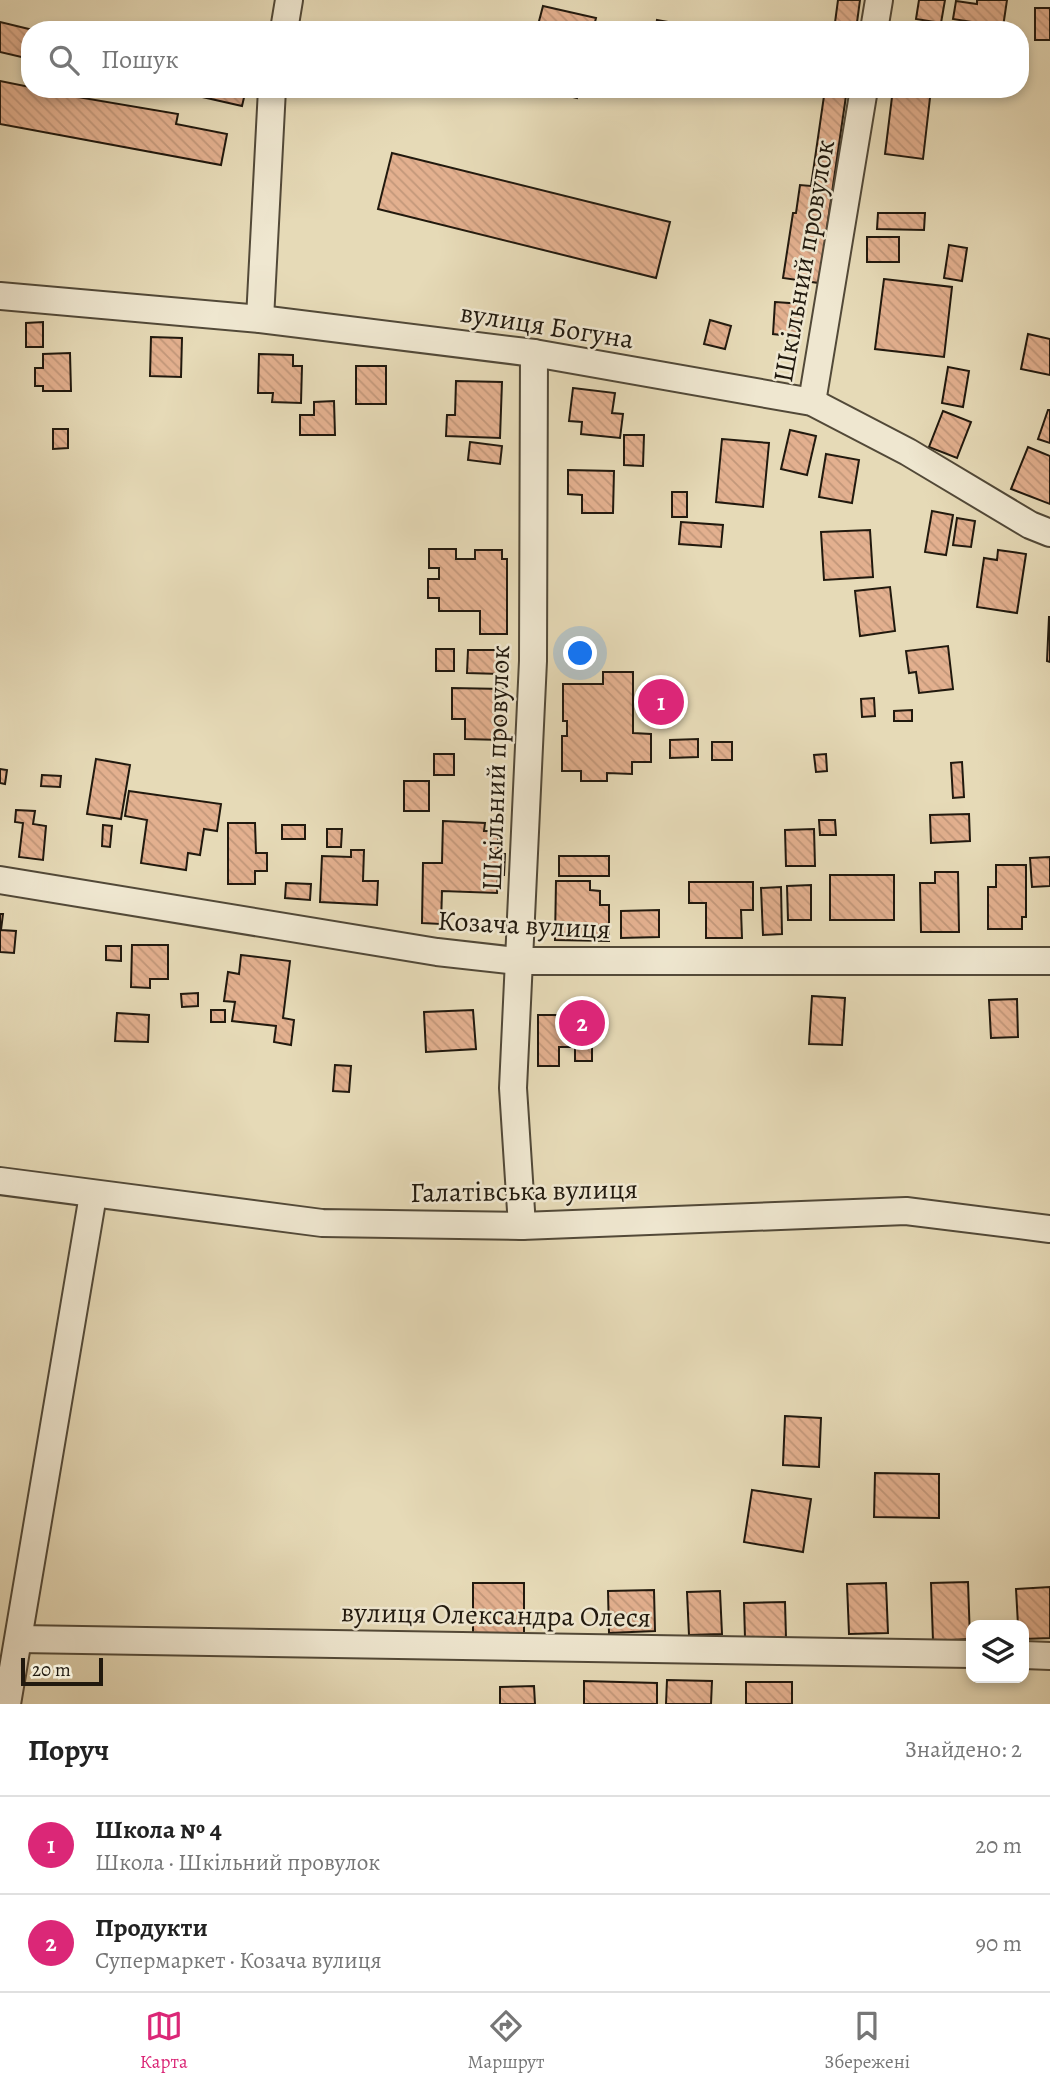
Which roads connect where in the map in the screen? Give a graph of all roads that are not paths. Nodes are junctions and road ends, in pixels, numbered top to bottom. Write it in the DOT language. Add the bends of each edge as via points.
graph roads {
  1 [pos="289,0"];
  2 [pos="880,0"];
  3 [pos="286,21"];
  4 [pos="876,21"];
  5 [pos="272,98"];
  6 [pos="863,98"];
  7 [pos="0,296"];
  8 [pos="260,319"];
  9 [pos="534,353"];
  10 [pos="812,402"];
  11 [pos="1050,533"];
  12 [pos="0,880"];
  13 [pos="517,961"];
  14 [pos="1050,961"];
  15 [pos="0,1181"];
  16 [pos="93,1195"];
  17 [pos="522,1226"];
  18 [pos="1050,1229"];
  19 [pos="19,1639"];
  20 [pos="966,1654"];
  21 [pos="1029,1655"];
  22 [pos="1050,1656"];
  23 [pos="8,1704"];
  1 -- 3 [label="street"];
  2 -- 4 [label="street"];
  5 -- 8 [label="street"];
  6 -- 10 [label="street, Шкільний провулок"];
  7 -- 8 [label="street, вулиця Богуна"];
  8 -- 9 [label="street, вулиця Богуна"];
  9 -- 10 [label="street, вулиця Богуна"];
  9 -- 13 [label="street, Шкільний провулок" via="533,662"];
  10 -- 11 [label="street, вулиця Богуна"];
  12 -- 13 [label="street, Козача вулиця"];
  13 -- 14 [label="street, Козача вулиця"];
  13 -- 17 [label="street, Шкільний провулок" via="513,1088"];
  15 -- 16 [label="street, Галатівська вулиця"];
  16 -- 17 [label="street, Галатівська вулиця" via="322,1223"];
  16 -- 19 [label="street"];
  17 -- 18 [label="street, Галатівська вулиця" via="906,1211"];
  19 -- 20 [label="street, вулиця Олександра Олеся"];
  19 -- 23 [label="street"];
  21 -- 22 [label="street"];
}
